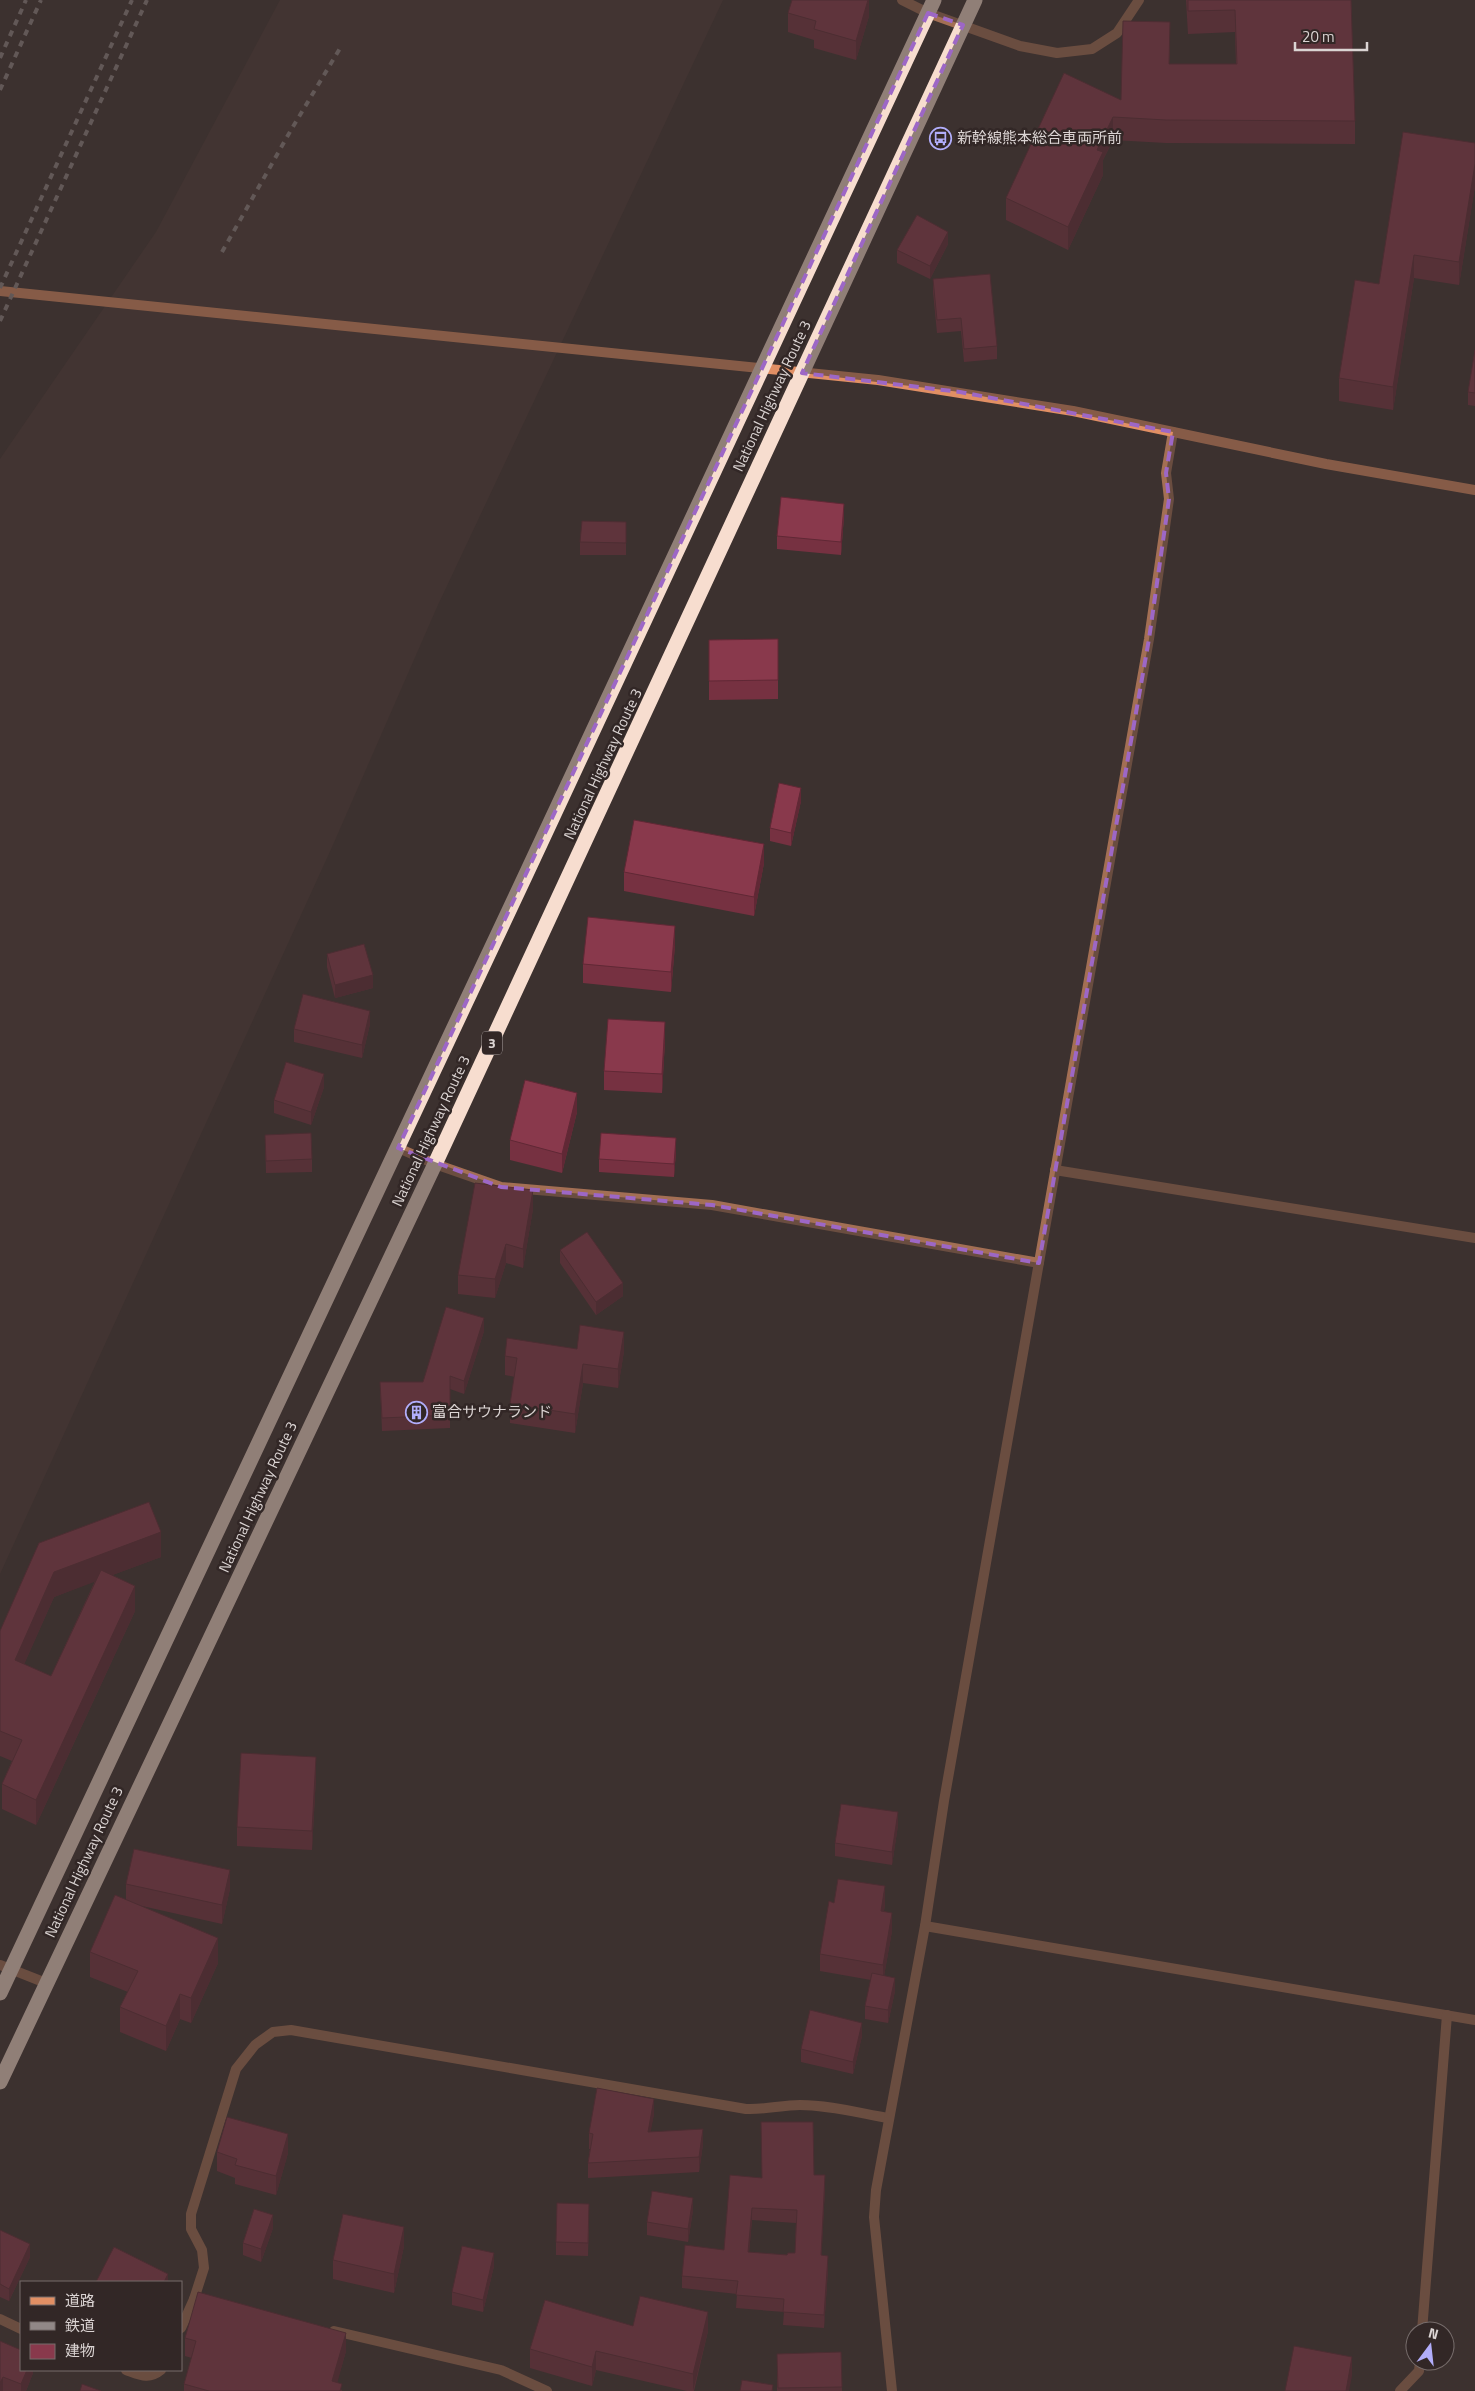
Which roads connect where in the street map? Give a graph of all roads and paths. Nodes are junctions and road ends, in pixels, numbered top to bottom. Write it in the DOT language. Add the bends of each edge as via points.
graph roads {
  1 [pos="902,0"];
  2 [pos="974,0"];
  3 [pos="1139,0"];
  4 [pos="931,6"];
  5 [pos="963,24"];
  6 [pos="0,291"];
  7 [pos="1173,432"];
  8 [pos="1475,490"];
  9 [pos="398,1148"];
  10 [pos="435,1164"];
  11 [pos="1055,1170"];
  12 [pos="1475,1238"];
  13 [pos="1039,1263"];
  14 [pos="925,1926"];
  15 [pos="6,1967"];
  16 [pos="46,1983"];
  17 [pos="0,1993"];
  18 [pos="1446,2015"];
  19 [pos="1475,2020"];
  20 [pos="0,2082"];
  21 [pos="888,2118"];
  22 [pos="194,2299"];
  23 [pos="213,2303"];
  24 [pos="0,2319"];
  25 [pos="1423,2321"];
  26 [pos="182,2326"];
  27 [pos="319,2328"];
  28 [pos="20,2329"];
  29 [pos="129,2371"];
  30 [pos="160,2371"];
  31 [pos="1419,2371"];
  32 [pos="547,2391"];
  33 [pos="892,2391"];
  34 [pos="1400,2391"];
  1 -- 4 [label="street"];
  2 -- 5 [label="highway, National Highway Route 3 / 3"];
  3 -- 5 [label="street" via="1116,33 1092,49 1058,53 1020,46"];
  4 -- 5 [label="street"];
  4 -- 9 [label="highway, National Highway Route 3"];
  5 -- 10 [label="highway, National Highway Route 3 / 3"];
  6 -- 7 [label="street" via="878,380 1073,411"];
  7 -- 8 [label="street" via="1326,464"];
  7 -- 11 [label="street" via="1166,473 1169,499 1149,638"];
  9 -- 10 [label="street"];
  9 -- 15 [label="highway, National Highway Route 3"];
  10 -- 13 [label="street" via="501,1187 712,1205"];
  10 -- 16 [label="highway, National Highway Route 3 / 3"];
  11 -- 12 [label="street"];
  11 -- 13 [label="street"];
  13 -- 14 [label="street"];
  14 -- 18 [label="street"];
  14 -- 21 [label="street"];
  15 -- 16 [label="street"];
  15 -- 17 [label="highway, National Highway Route 3"];
  16 -- 20 [label="highway, National Highway Route 3 / 3"];
  18 -- 19 [label="street"];
  18 -- 25 [label="street"];
  21 -- 22 [label="street" via="805,2105 746,2109 290,2030 273,2032 255,2045 236,2070 192,2214 190,2229 202,2250 204,2268"];
  21 -- 33 [label="street" via="874,2217"];
  22 -- 23 [label="street"];
  22 -- 26 [label="street"];
  24 -- 28 [label="street"];
  27 -- 32 [label="street" via="501,2370"];
  29 -- 30 [label="street" via="154,2376"];
  31 -- 34 [label="street"];
}
